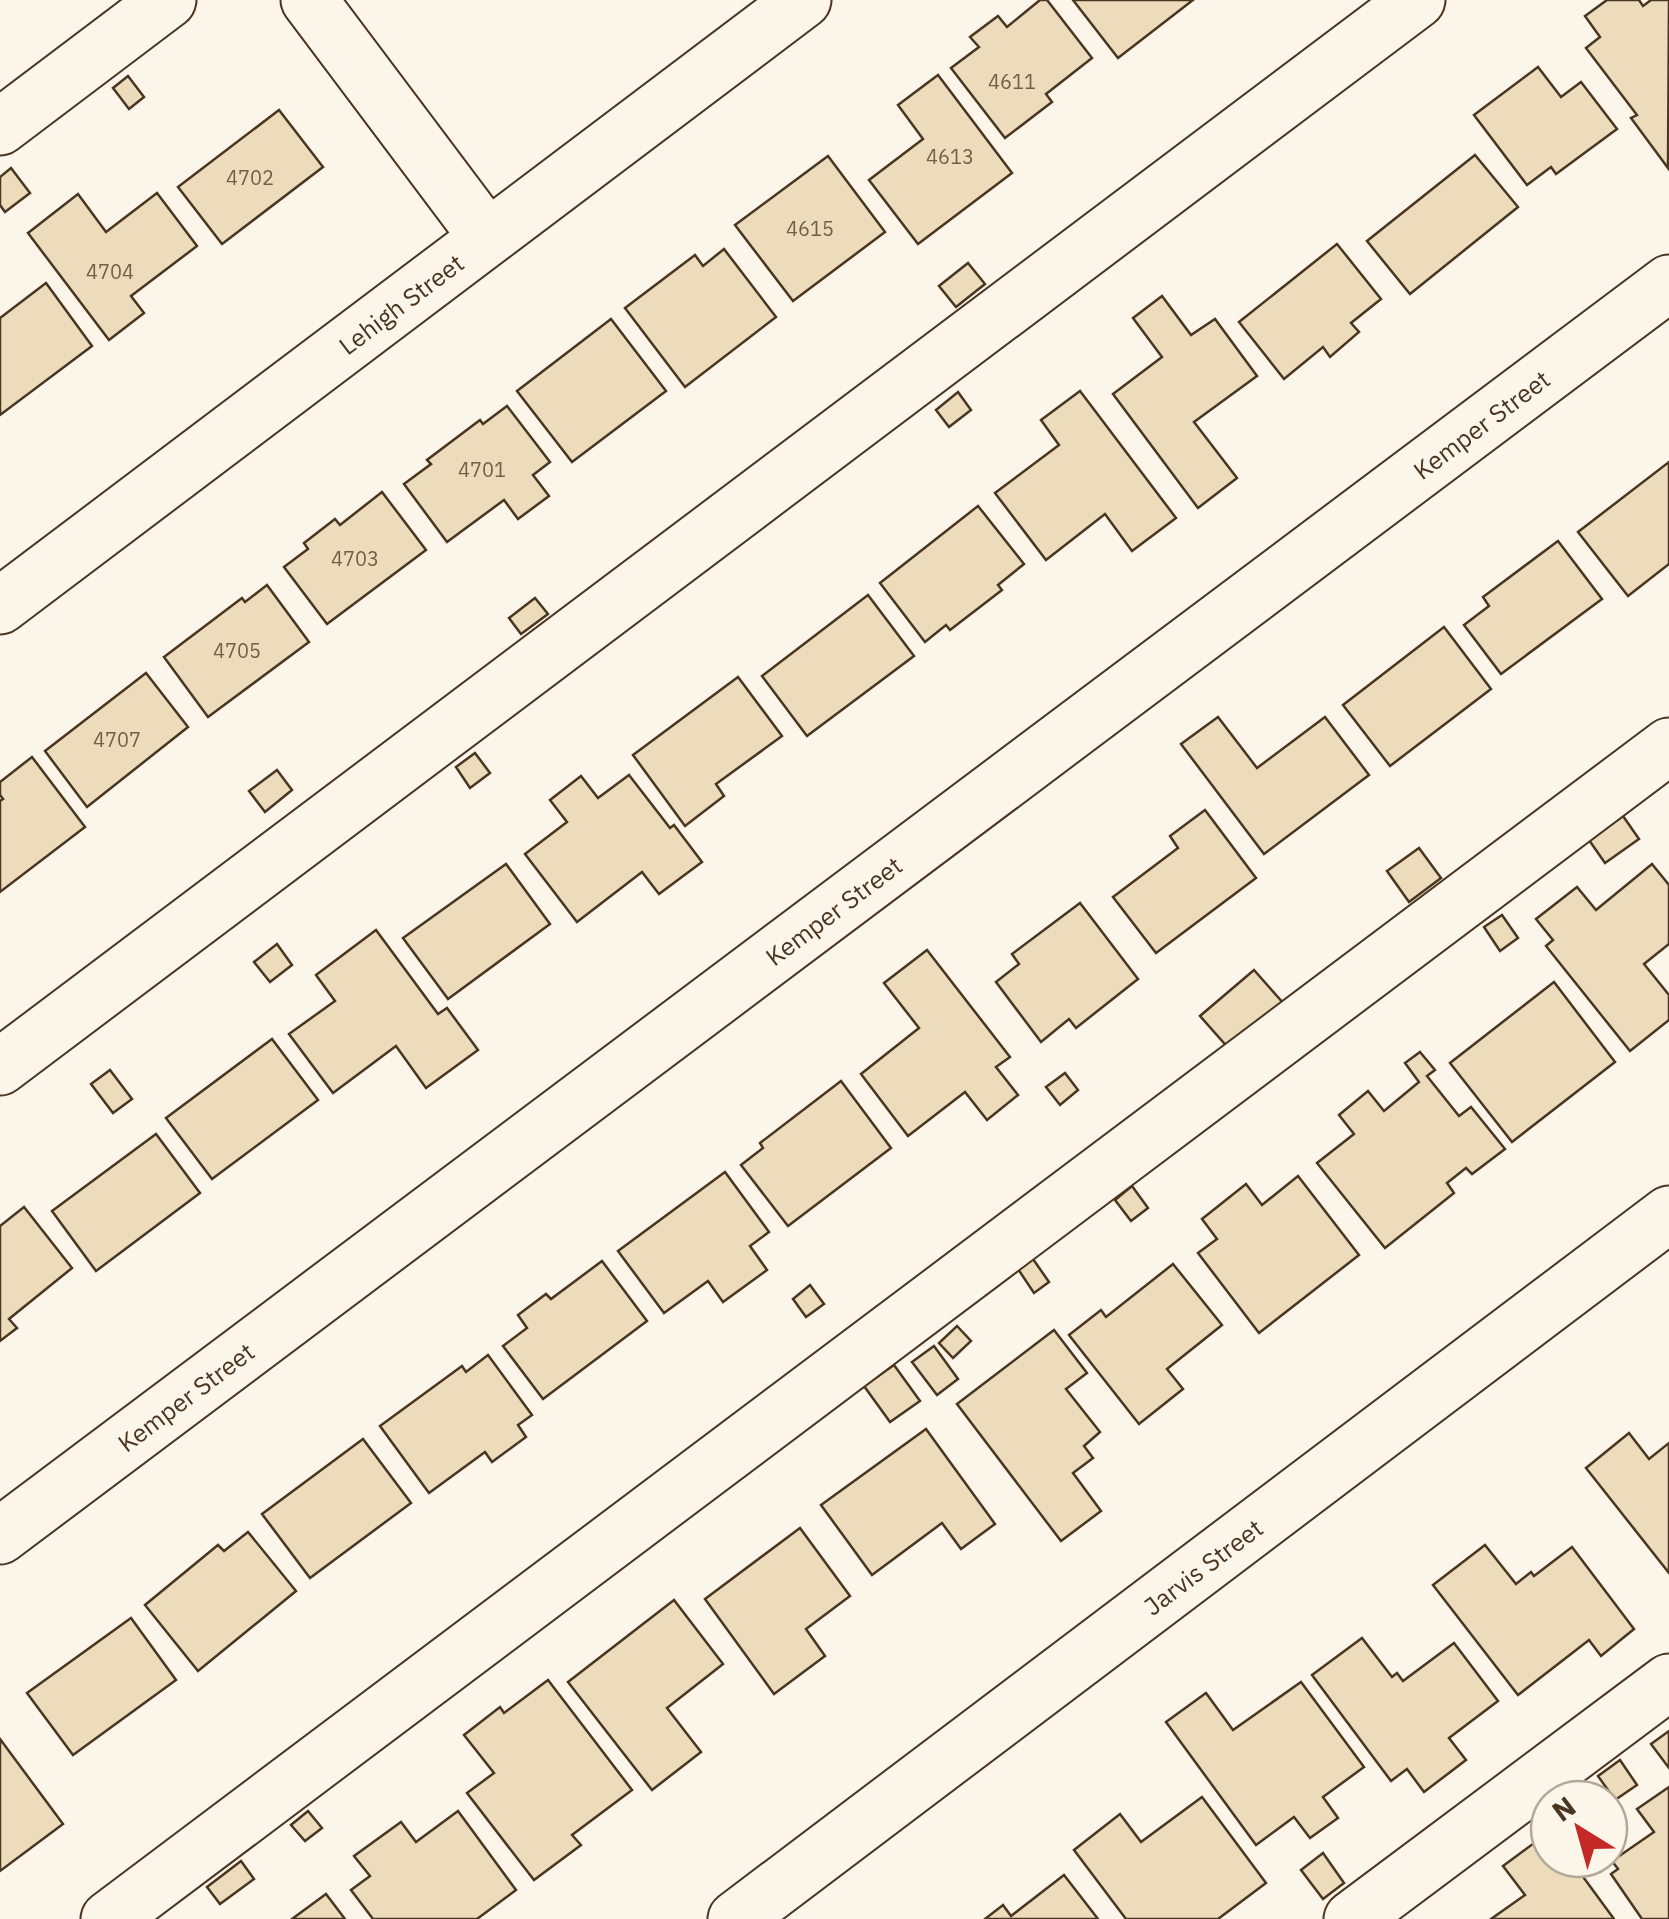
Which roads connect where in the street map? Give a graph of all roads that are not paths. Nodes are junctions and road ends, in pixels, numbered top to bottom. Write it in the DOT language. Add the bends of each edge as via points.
graph roads {
  1 [pos="168,0"];
  2 [pos="310,0"];
  3 [pos="803,0"];
  4 [pos="1418,0"];
  5 [pos="0,127"];
  6 [pos="487,237"];
  7 [pos="1669,283"];
  8 [pos="0,606"];
  9 [pos="1669,746"];
  10 [pos="0,1067"];
  11 [pos="1669,1214"];
  12 [pos="0,1536"];
  13 [pos="1669,1682"];
  14 [pos="110,1919"];
  15 [pos="736,1919"];
  16 [pos="1352,1919"];
  1 -- 5 [label="street"];
  2 -- 6 [label="street"];
  3 -- 6 [label="street, Lehigh Street"];
  4 -- 10 [label="street"];
  6 -- 8 [label="street, Lehigh Street"];
  7 -- 12 [label="street, Kemper Street"];
  9 -- 14 [label="street"];
  11 -- 15 [label="street, Jarvis Street"];
  13 -- 16 [label="street"];
}
